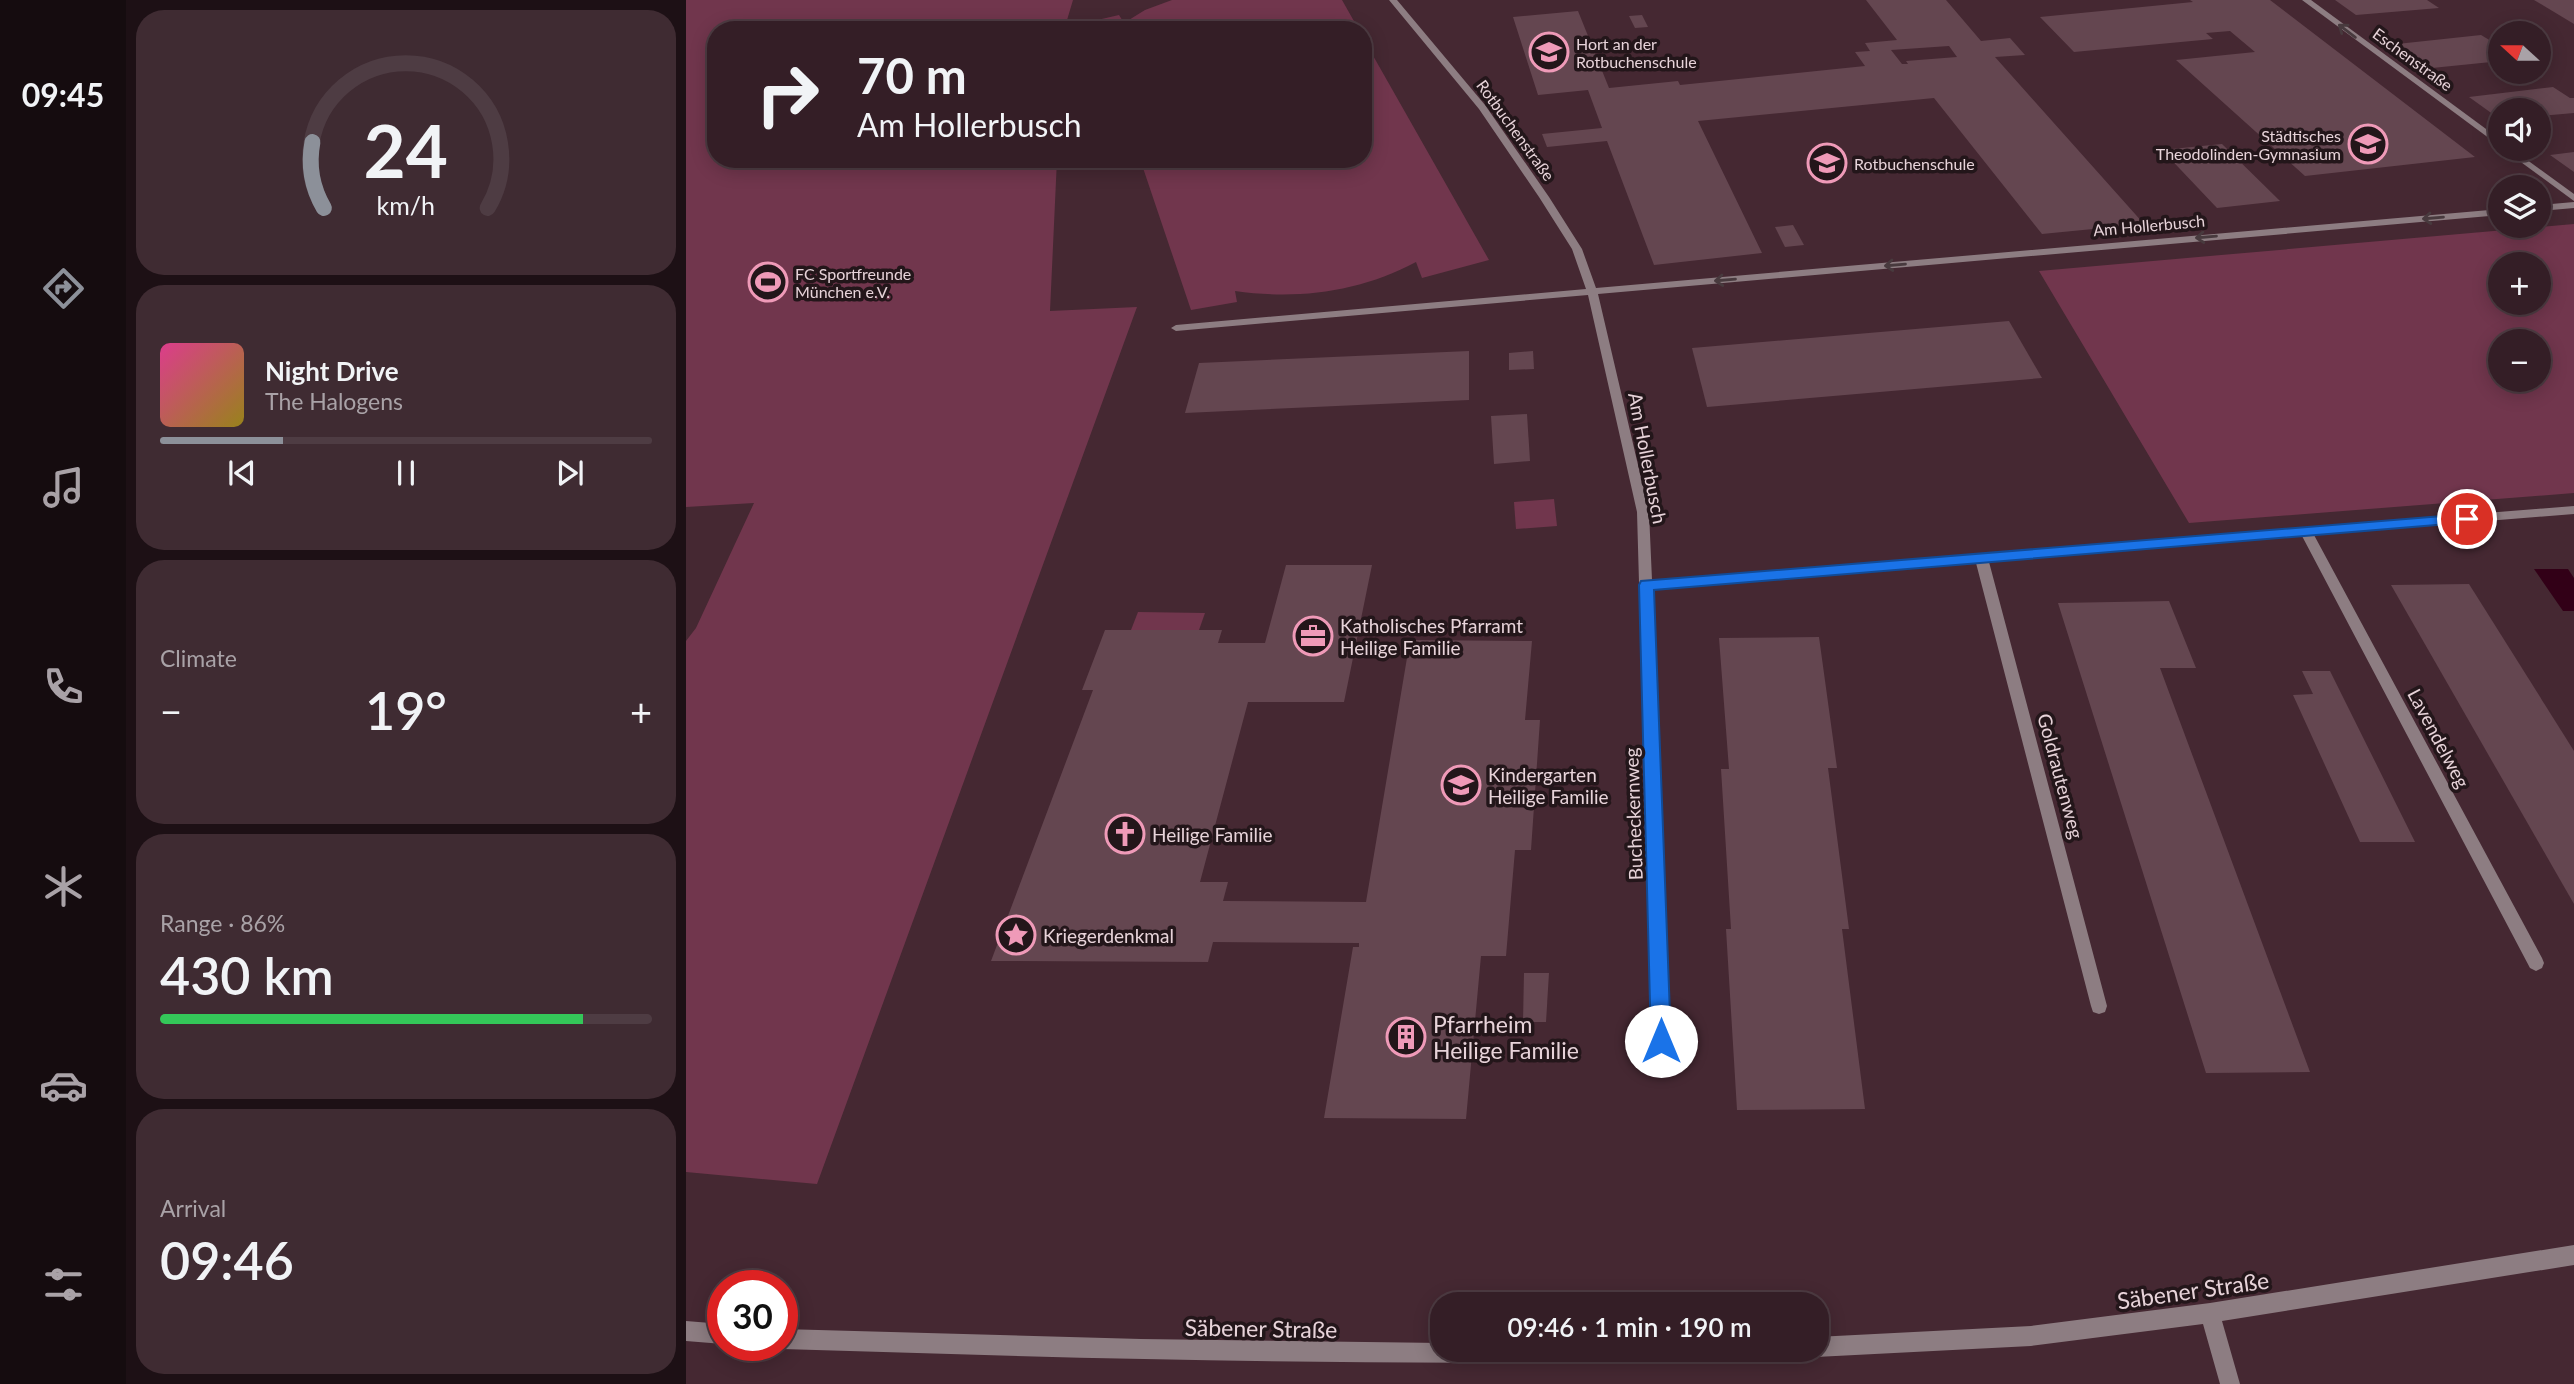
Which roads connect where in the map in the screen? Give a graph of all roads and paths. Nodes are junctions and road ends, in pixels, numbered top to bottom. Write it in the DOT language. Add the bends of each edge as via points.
graph roads {
  1 [pos="1393,0"];
  2 [pos="2306,0"];
  3 [pos="2488,134"];
  4 [pos="2523,161"];
  5 [pos="2574,198"];
  6 [pos="2574,205"];
  7 [pos="2551,207"];
  8 [pos="2488,213"];
  9 [pos="1592,292"];
  10 [pos="1176,328"];
  11 [pos="2574,510"];
  12 [pos="2306,532"];
  13 [pos="1981,557"];
  14 [pos="1646,585"];
  15 [pos="2536,963"];
  16 [pos="2099,1006"];
  17 [pos="1661,1041"];
  18 [pos="2574,1255"];
  19 [pos="2210,1313"];
  20 [pos="686,1331"];
  21 [pos="707,1333"];
  22 [pos="798,1339"];
  23 [pos="1829,1346"];
  24 [pos="1430,1354"];
  25 [pos="2230,1384"];
  1 -- 9 [label="street, Rotbuchenstraße" via="1482,107 1544,197 1577,249"];
  3 -- 2 [label="street, Eschenstraße, one-way"];
  4 -- 5 [label="street"];
  6 -- 7 [label="street"];
  8 -- 9 [label="street, Am Hollerbusch, one-way"];
  9 -- 10 [label="street, Am Hollerbusch"];
  9 -- 14 [label="street, Am Hollerbusch" via="1643,512"];
  11 -- 12 [label="street"];
  12 -- 13 [label="street"];
  12 -- 15 [label="street, Lavendelweg"];
  13 -- 14 [label="street"];
  13 -- 16 [label="street, Goldrautenweg"];
  14 -- 17 [label="street, Bucheckernweg"];
  18 -- 19 [label="street, Säbener Straße"];
  19 -- 23 [label="street, Säbener Straße" via="2031,1336"];
  19 -- 25 [label="street"];
  20 -- 21 [label="street"];
  22 -- 24 [label="street, Säbener Straße"];
}
